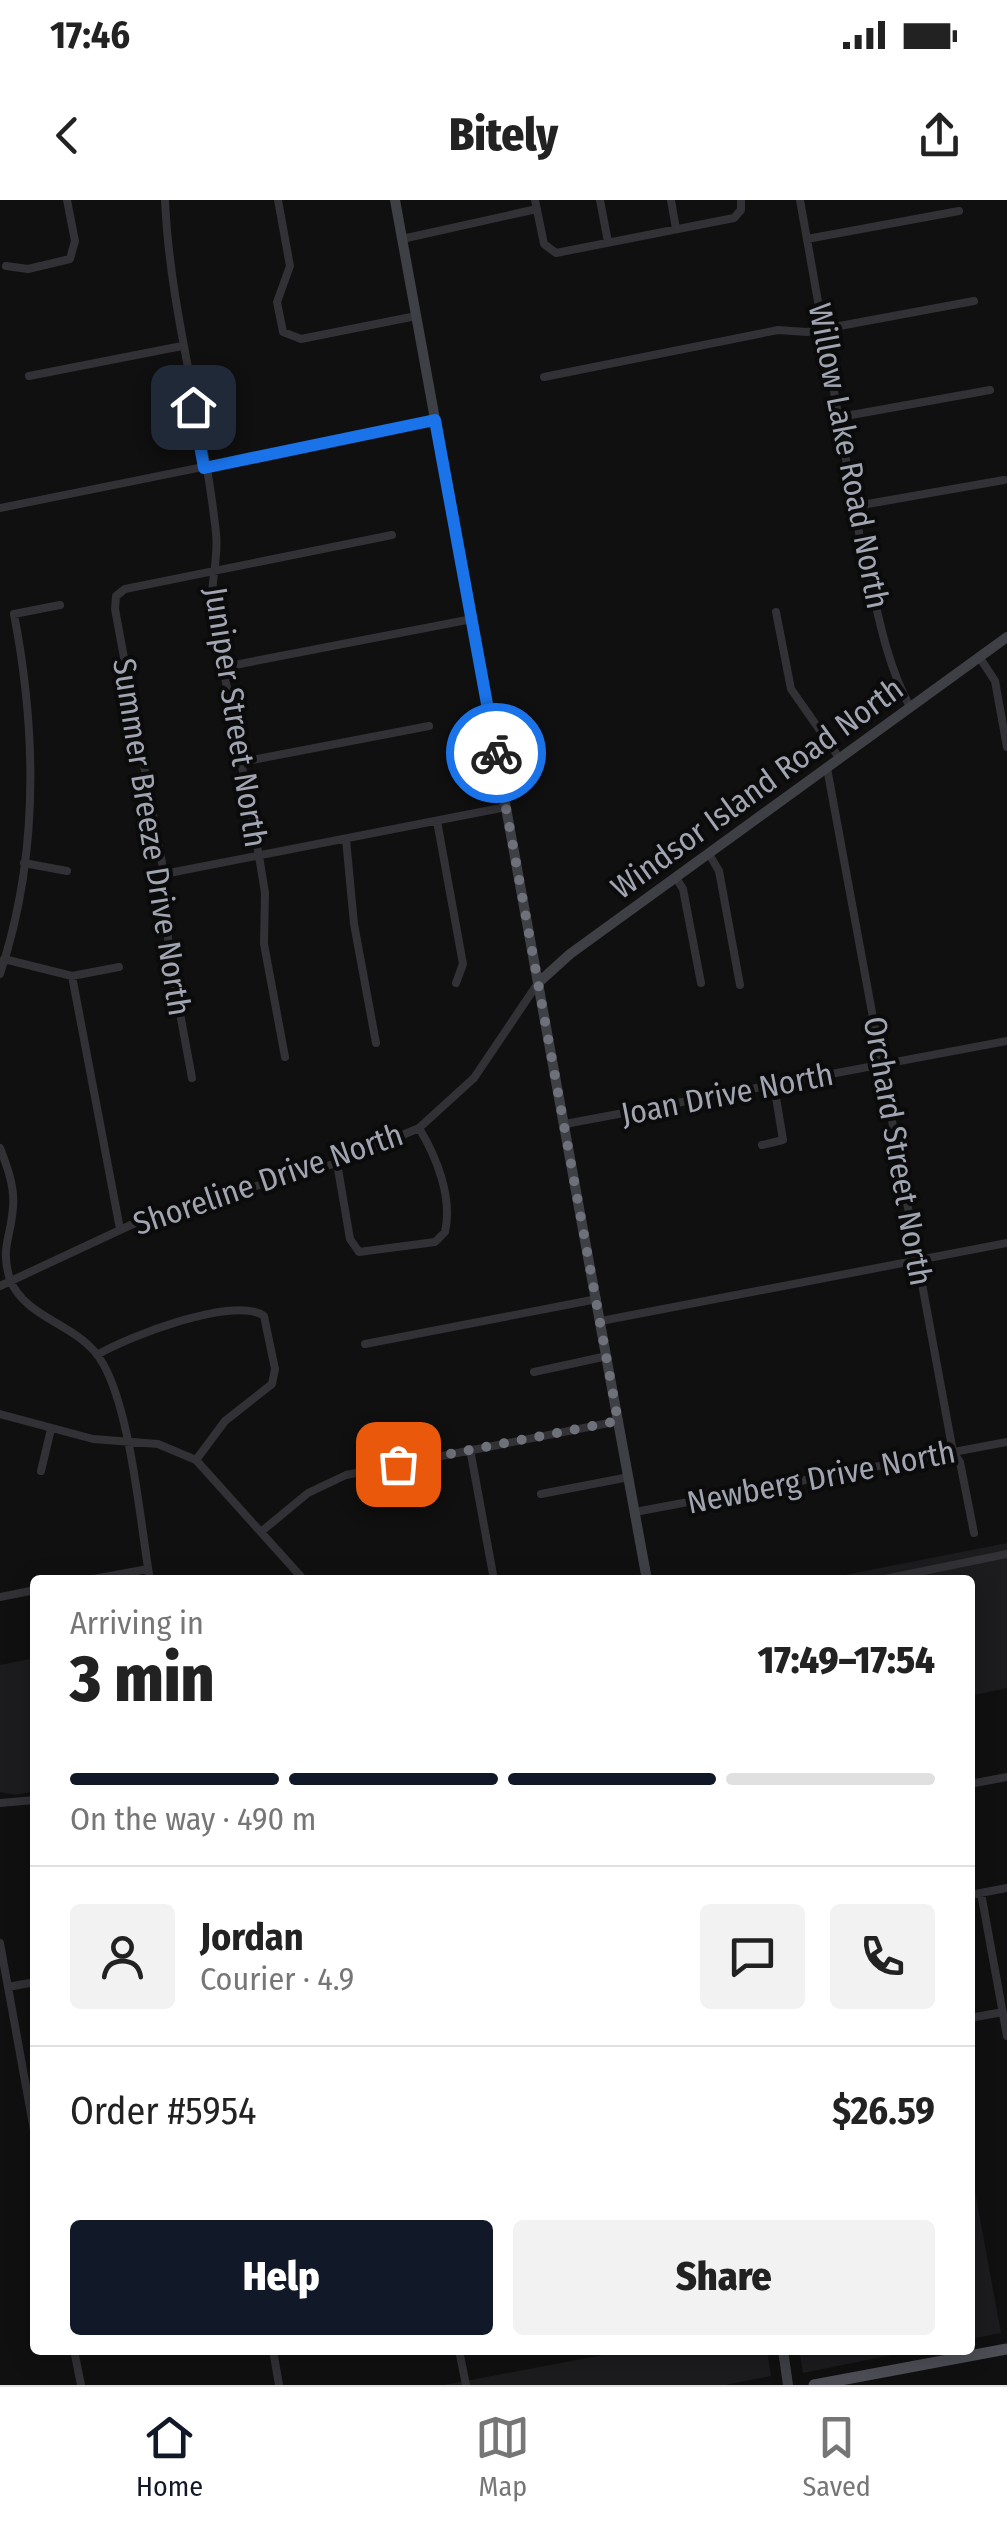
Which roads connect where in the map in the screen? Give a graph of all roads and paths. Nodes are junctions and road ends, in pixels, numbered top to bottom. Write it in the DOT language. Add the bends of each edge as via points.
graph roads {
  1 [pos="68,200"];
  2 [pos="165,200"];
  3 [pos="278,200"];
  4 [pos="395,200"];
  5 [pos="600,200"];
  6 [pos="670,200"];
  7 [pos="741,200"];
  8 [pos="800,200"];
  9 [pos="536,205"];
  10 [pos="959,211"];
  11 [pos="676,229"];
  12 [pos="402,239"];
  13 [pos="807,239"];
  14 [pos="608,242"];
  15 [pos="6,266"];
  16 [pos="974,301"];
  17 [pos="416,316"];
  18 [pos="824,328"];
  19 [pos="182,346"];
  20 [pos="29,376"];
  21 [pos="544,377"];
  22 [pos="990,390"];
  23 [pos="840,417"];
  24 [pos="435,420"];
  25 [pos="204,468"];
  26 [pos="1004,480"];
  27 [pos="856,506"];
  28 [pos="0,508"];
  29 [pos="392,535"];
  30 [pos="213,571"];
  31 [pos="60,605"];
  32 [pos="776,612"];
  33 [pos="472,619"];
  34 [pos="1007,637"];
  35 [pos="980,658"];
  36 [pos="224,667"];
  37 [pos="910,707"];
  38 [pos="429,726"];
  39 [pos="1007,747"];
  40 [pos="840,759"];
  41 [pos="242,762"];
  42 [pos="827,768"];
  43 [pos="506,807"];
  44 [pos="436,821"];
  45 [pos="346,838"];
  46 [pos="709,854"];
  47 [pos="259,856"];
  48 [pos="24,863"];
  49 [pos="67,872"];
  50 [pos="164,874"];
  51 [pos="676,878"];
  52 [pos="2,958"];
  53 [pos="119,967"];
  54 [pos="0,974"];
  55 [pos="72,976"];
  56 [pos="456,983"];
  57 [pos="538,983"];
  58 [pos="701,983"];
  59 [pos="740,985"];
  60 [pos="1007,1041"];
  61 [pos="376,1043"];
  62 [pos="285,1057"];
  63 [pos="883,1064"];
  64 [pos="192,1078"];
  65 [pos="774,1085"];
  66 [pos="565,1124"];
  67 [pos="418,1128"];
  68 [pos="762,1144"];
  69 [pos="0,1148"];
  70 [pos="337,1163"];
  71 [pos="120,1229"];
  72 [pos="1007,1243"];
  73 [pos="918,1261"];
  74 [pos="11,1282"];
  75 [pos="0,1286"];
  76 [pos="596,1299"];
  77 [pos="600,1321"];
  78 [pos="366,1344"];
  79 [pos="98,1355"];
  80 [pos="607,1356"];
  81 [pos="534,1372"];
  82 [pos="0,1414"];
  83 [pos="618,1421"];
  84 [pos="51,1429"];
  85 [pos="126,1442"];
  86 [pos="1007,1442"];
  87 [pos="470,1449"];
  88 [pos="952,1452"];
  89 [pos="196,1460"];
  90 [pos="41,1470"];
  91 [pos="628,1477"];
  92 [pos="541,1494"];
  93 [pos="635,1512"];
  94 [pos="262,1531"];
  95 [pos="974,1533"];
  96 [pos="1007,1554"];
  97 [pos="148,1569"];
  98 [pos="115,1575"];
  99 [pos="149,1575"];
  100 [pos="300,1575"];
  101 [pos="493,1575"];
  102 [pos="646,1575"];
  103 [pos="904,1575"];
  104 [pos="30,1591"];
  105 [pos="0,1597"];
  106 [pos="1007,1777"];
  107 [pos="975,1783"];
  108 [pos="30,1800"];
  109 [pos="0,1803"];
  110 [pos="1007,1888"];
  111 [pos="981,1893"];
  112 [pos="975,1895"];
  113 [pos="0,1944"];
  114 [pos="30,1983"];
  115 [pos="8,1987"];
  116 [pos="1003,2012"];
  117 [pos="975,2017"];
  118 [pos="1007,2036"];
  119 [pos="30,2108"];
  120 [pos="1007,2349"];
  121 [pos="75,2355"];
  122 [pos="274,2355"];
  123 [pos="460,2355"];
  124 [pos="784,2355"];
  125 [pos="975,2355"];
  126 [pos="975,2355"];
  127 [pos="81,2385"];
  128 [pos="279,2385"];
  129 [pos="466,2385"];
  130 [pos="788,2385"];
  131 [pos="814,2385"];
  1 -- 15 [label="street" via="75,242 70,258 28,269"];
  2 -- 19 [label="street, Juniper Street North"];
  3 -- 17 [label="street" via="290,266 277,319 288,336"];
  4 -- 12 [label="street"];
  5 -- 14 [label="street"];
  6 -- 11 [label="street"];
  7 -- 11 [label="street" via="734,218"];
  8 -- 13 [label="street, Willow Lake Road North"];
  9 -- 12 [label="street"];
  9 -- 14 [label="street" via="552,252"];
  10 -- 13 [label="street"];
  11 -- 14 [label="street"];
  12 -- 17 [label="street"];
  13 -- 18 [label="street, Willow Lake Road North"];
  16 -- 18 [label="street"];
  17 -- 24 [label="street"];
  18 -- 21 [label="street" via="778,330"];
  18 -- 23 [label="street, Willow Lake Road North"];
  19 -- 20 [label="street"];
  19 -- 25 [label="street, Juniper Street North"];
  22 -- 23 [label="street"];
  23 -- 27 [label="street, Willow Lake Road North"];
  24 -- 25 [label="street"];
  24 -- 33 [label="street"];
  25 -- 28 [label="street"];
  25 -- 30 [label="street, Juniper Street North" via="216,534"];
  26 -- 27 [label="street"];
  27 -- 37 [label="street, Willow Lake Road North" via="888,655"];
  29 -- 30 [label="street"];
  30 -- 36 [label="street, Juniper Street North" via="212,609"];
  30 -- 50 [label="street, Summer Breeze Drive North" via="125,588 116,596"];
  31 -- 48 [label="street" via="14,614 32,742"];
  32 -- 40 [label="street" via="791,689"];
  33 -- 36 [label="street"];
  33 -- 43 [label="street"];
  34 -- 35 [label="street, Windsor Island Road North"];
  35 -- 37 [label="street, Windsor Island Road North"];
  35 -- 39 [label="street" via="994,676"];
  36 -- 41 [label="street, Juniper Street North"];
  37 -- 40 [label="street, Windsor Island Road North"];
  38 -- 41 [label="street"];
  40 -- 42 [label="street, Windsor Island Road North"];
  41 -- 47 [label="street, Juniper Street North"];
  42 -- 46 [label="street, Windsor Island Road North"];
  42 -- 63 [label="street, Orchard Street North"];
  43 -- 44 [label="street"];
  43 -- 57 [label="street"];
  44 -- 45 [label="street"];
  44 -- 56 [label="street" via="463,964"];
  45 -- 47 [label="street"];
  45 -- 61 [label="street"];
  46 -- 51 [label="street, Windsor Island Road North"];
  46 -- 59 [label="street" via="719,871"];
  47 -- 50 [label="street"];
  47 -- 62 [label="street, Juniper Street North" via="264,944"];
  48 -- 49 [label="street"];
  48 -- 52 [label="street"];
  50 -- 64 [label="street, Summer Breeze Drive North" via="169,954"];
  51 -- 57 [label="street, Windsor Island Road North"];
  51 -- 58 [label="street"];
  52 -- 54 [label="street"];
  52 -- 55 [label="street"];
  53 -- 55 [label="street"];
  55 -- 71 [label="street"];
  57 -- 66 [label="street"];
  57 -- 67 [label="street, Shoreline Drive North" via="474,1078"];
  60 -- 63 [label="street, Joan Drive North"];
  63 -- 65 [label="street, Joan Drive North"];
  63 -- 73 [label="street, Orchard Street North"];
  65 -- 66 [label="street, Joan Drive North"];
  65 -- 68 [label="street" via="783,1140"];
  66 -- 76 [label="street"];
  67 -- 70 [label="street, Shoreline Drive North"];
  67 -- 70 [label="street" via="438,1166 447,1215 445,1232 434,1242 358,1252"];
  69 -- 74 [label="street" via="12,1190 2,1254"];
  70 -- 71 [label="street, Shoreline Drive North"];
  71 -- 74 [label="street, Shoreline Drive North"];
  72 -- 73 [label="street"];
  73 -- 77 [label="street"];
  73 -- 88 [label="street, Orchard Street North"];
  74 -- 75 [label="street, Shoreline Drive North"];
  74 -- 79 [label="street" via="24,1305 61,1322"];
  76 -- 77 [label="street"];
  76 -- 78 [label="street"];
  77 -- 80 [label="street"];
  79 -- 85 [label="street"];
  79 -- 89 [label="street" via="145,1329 245,1309 264,1316 272,1384 225,1421"];
  80 -- 81 [label="street"];
  80 -- 83 [label="street"];
  82 -- 84 [label="street"];
  83 -- 87 [label="street"];
  83 -- 91 [label="street"];
  84 -- 85 [label="street"];
  84 -- 90 [label="street"];
  85 -- 89 [label="street" via="158,1444"];
  85 -- 97 [label="street"];
  86 -- 88 [label="street, Newberg Drive North"];
  87 -- 94 [label="street" via="335,1478"];
  87 -- 101 [label="street"];
  88 -- 93 [label="street, Newberg Drive North"];
  88 -- 95 [label="street, Orchard Street North" via="960,1462"];
  89 -- 94 [label="street"];
  91 -- 92 [label="street"];
  91 -- 93 [label="street"];
  93 -- 102 [label="street"];
  94 -- 100 [label="street"];
  96 -- 103 [label="street"];
  97 -- 98 [label="street"];
  97 -- 99 [label="street"];
  104 -- 105 [label="street"];
  106 -- 107 [label="street"];
  108 -- 109 [label="street"];
  110 -- 111 [label="street"];
  111 -- 112 [label="street"];
  111 -- 116 [label="street"];
  113 -- 115 [label="street"];
  114 -- 115 [label="street"];
  115 -- 119 [label="street"];
  116 -- 117 [label="street"];
  116 -- 118 [label="street"];
  120 -- 126 [label="main road"];
  121 -- 127 [label="street"];
  122 -- 128 [label="street"];
  123 -- 129 [label="street"];
  124 -- 130 [label="street"];
  125 -- 131 [label="main road"];
}
